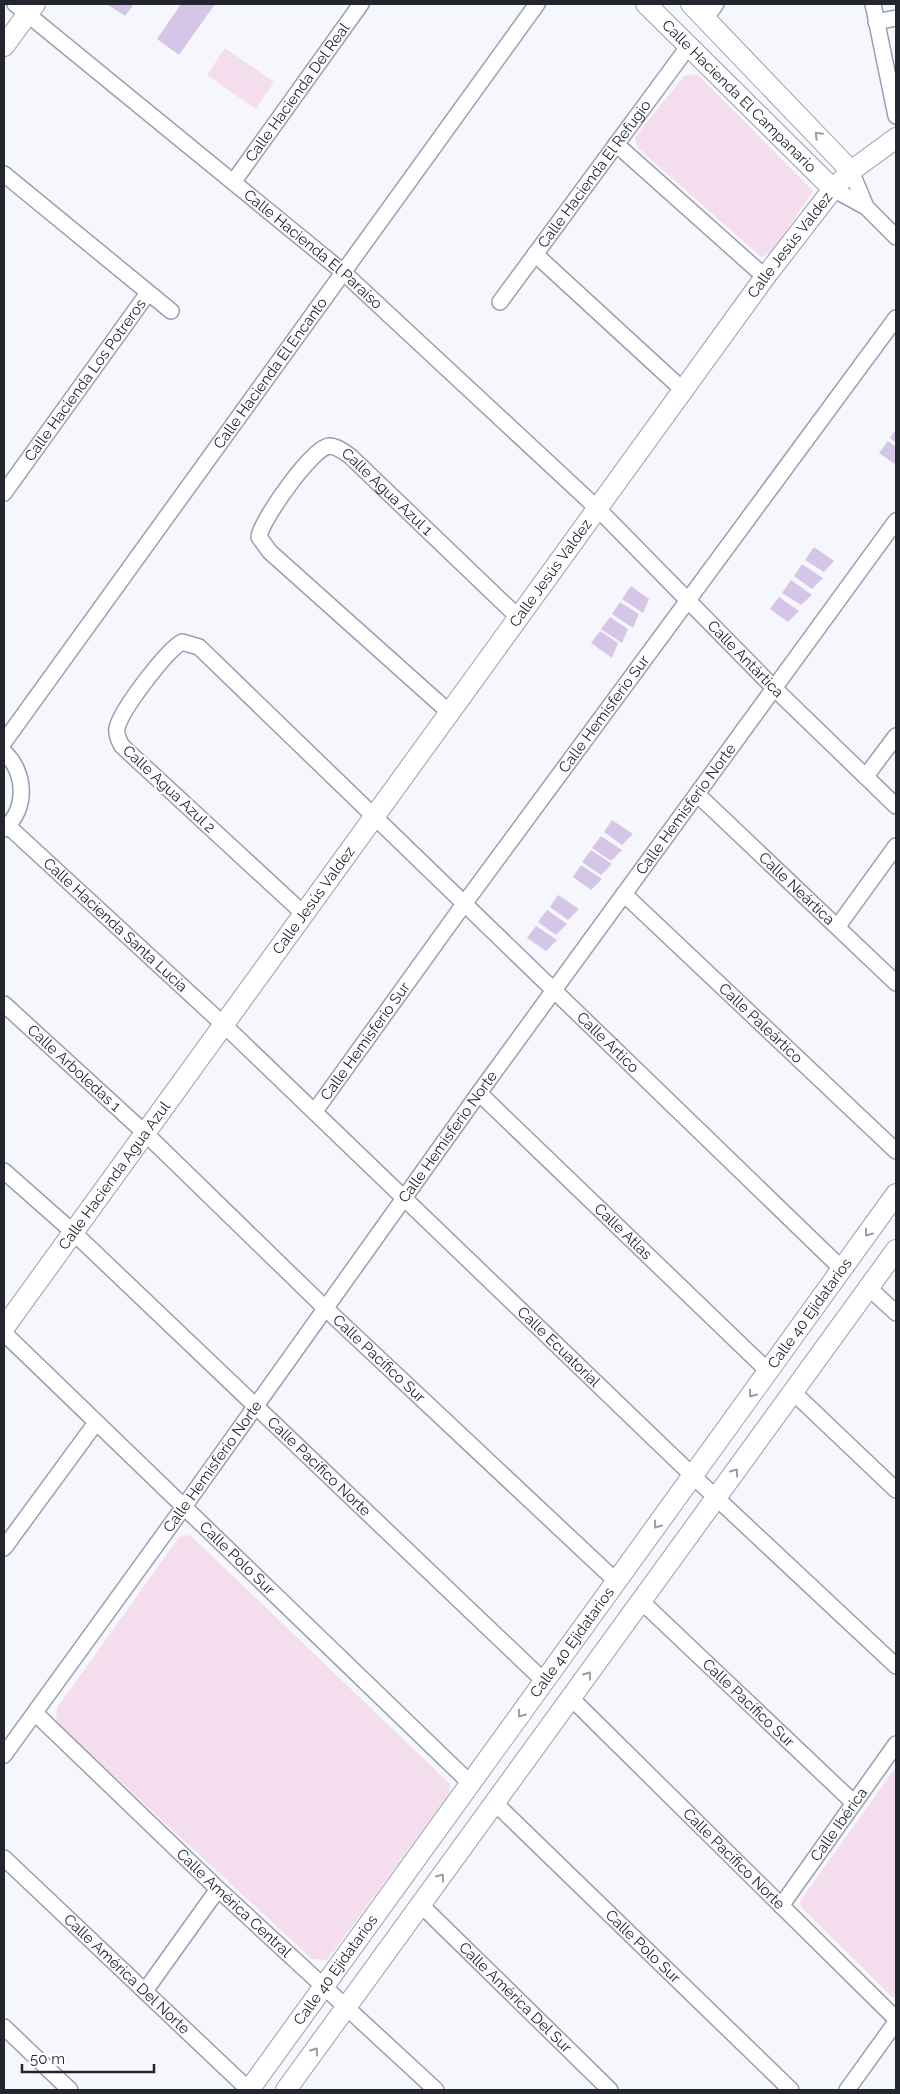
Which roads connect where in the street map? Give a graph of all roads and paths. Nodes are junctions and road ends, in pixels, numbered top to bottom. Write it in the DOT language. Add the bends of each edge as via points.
graph roads {
  1 [pos="361,4"];
  2 [pos="538,4"];
  3 [pos="646,4"];
  4 [pos="690,4"];
  5 [pos="873,4"];
  6 [pos="26,7"];
  7 [pos="711,11"];
  8 [pos="896,18"];
  9 [pos="876,22"];
  10 [pos="4,46"];
  11 [pos="688,47"];
  12 [pos="896,116"];
  13 [pos="896,138"];
  14 [pos="616,144"];
  15 [pos="851,171"];
  16 [pos="4,174"];
  17 [pos="234,181"];
  18 [pos="833,189"];
  19 [pos="866,207"];
  20 [pos="896,237"];
  21 [pos="535,254"];
  22 [pos="343,272"];
  23 [pos="765,277"];
  24 [pos="148,293"];
  25 [pos="500,302"];
  26 [pos="171,312"];
  27 [pos="896,318"];
  28 [pos="683,390"];
  29 [pos="4,492"];
  30 [pos="598,510"];
  31 [pos="896,521"];
  32 [pos="688,600"];
  33 [pos="519,618"];
  34 [pos="775,689"];
  35 [pos="450,713"];
  36 [pos="896,736"];
  37 [pos="4,742"];
  38 [pos="4,752"];
  39 [pos="866,776"];
  40 [pos="698,795"];
  41 [pos="896,806"];
  42 [pos="375,816"];
  43 [pos="6,827"];
  44 [pos="896,846"];
  45 [pos="624,894"];
  46 [pos="464,904"];
  47 [pos="304,914"];
  48 [pos="838,926"];
  49 [pos="896,983"];
  50 [pos="554,990"];
  51 [pos="4,1004"];
  52 [pos="224,1025"];
  53 [pos="479,1093"];
  54 [pos="315,1111"];
  55 [pos="145,1133"];
  56 [pos="896,1151"];
  57 [pos="4,1171"];
  58 [pos="896,1194"];
  59 [pos="404,1196"];
  60 [pos="73,1232"];
  61 [pos="896,1250"];
  62 [pos="842,1269"];
  63 [pos="869,1288"];
  64 [pos="325,1308"];
  65 [pos="896,1314"];
  66 [pos="4,1328"];
  67 [pos="4,1333"];
  68 [pos="768,1371"];
  69 [pos="793,1392"];
  70 [pos="256,1406"];
  71 [pos="95,1424"];
  72 [pos="693,1476"];
  73 [pos="896,1490"];
  74 [pos="717,1496"];
  75 [pos="184,1508"];
  76 [pos="4,1548"];
  77 [pos="616,1581"];
  78 [pos="642,1601"];
  79 [pos="896,1666"];
  80 [pos="544,1681"];
  81 [pos="571,1698"];
  82 [pos="35,1713"];
  83 [pos="896,1744"];
  84 [pos="4,1755"];
  85 [pos="470,1783"];
  86 [pos="495,1803"];
  87 [pos="854,1803"];
  88 [pos="4,1858"];
  89 [pos="218,1889"];
  90 [pos="420,1905"];
  91 [pos="781,1906"];
  92 [pos="323,1987"];
  93 [pos="145,1991"];
  94 [pos="346,2007"];
  95 [pos="896,2020"];
  96 [pos="4,2026"];
  97 [pos="70,2090"];
  98 [pos="249,2090"];
  99 [pos="286,2090"];
  100 [pos="436,2090"];
  101 [pos="610,2090"];
  102 [pos="791,2090"];
  103 [pos="847,2090"];
  1 -- 17 [label="street, Calle Hacienda Del Real"];
  2 -- 22 [label="street, Calle Hacienda El Encanto"];
  3 -- 11 [label="main road, Calle Hacienda El Campanario"];
  4 -- 7 [label="main road, Calle Hacienda El Campanario"];
  5 -- 9 [label="street"];
  6 -- 10 [label="main road"];
  6 -- 17 [label="street, Calle Hacienda El Paraíso"];
  15 -- 7 [label="main road, Calle Hacienda El Campanario, one-way"];
  8 -- 9 [label="street"];
  9 -- 12 [label="street"];
  11 -- 14 [label="street, Calle Hacienda El Refugio"];
  11 -- 18 [label="main road, Calle Hacienda El Campanario"];
  13 -- 15 [label="main road, Calle Jesús Valdez"];
  14 -- 21 [label="street, Calle Hacienda El Refugio"];
  14 -- 23 [label="street"];
  15 -- 18 [label="main road, Calle Jesús Valdez"];
  15 -- 19 [label="street"];
  16 -- 24 [label="street, Calle Hacienda Los Potreros"];
  17 -- 22 [label="street, Calle Hacienda El Paraíso"];
  18 -- 19 [label="street"];
  18 -- 23 [label="main road, Calle Jesús Valdez"];
  19 -- 20 [label="street"];
  21 -- 25 [label="street, Calle Hacienda El Refugio"];
  21 -- 28 [label="street"];
  22 -- 30 [label="street, Calle Hacienda El Paraíso"];
  22 -- 37 [label="street, Calle Hacienda El Encanto"];
  23 -- 28 [label="main road, Calle Jesús Valdez"];
  24 -- 26 [label="street, Calle Hacienda Los Potreros"];
  24 -- 29 [label="street, Calle Hacienda Los Potreros"];
  27 -- 32 [label="street, Calle Hemisferio Sur"];
  28 -- 30 [label="main road, Calle Jesús Valdez"];
  30 -- 32 [label="street, Calle Antártica"];
  30 -- 33 [label="main road, Calle Jesús Valdez"];
  31 -- 34 [label="street, Calle Hemisferio Norte"];
  32 -- 34 [label="street, Calle Antártica"];
  32 -- 46 [label="street, Calle Hemisferio Sur"];
  33 -- 35 [label="main road, Calle Jesús Valdez"];
  33 -- 35 [label="street, Calle Agua Azul 1" via="350,456 335,447 329,446 315,454 265,519 259,537 270,552"];
  34 -- 39 [label="street, Calle Antártica"];
  34 -- 40 [label="street, Calle Hemisferio Norte"];
  35 -- 42 [label="main road, Calle Jesús Valdez"];
  36 -- 39 [label="street"];
  38 -- 43 [label="street" via="18,770 22,785 21,800"];
  39 -- 41 [label="street, Calle Antártica"];
  40 -- 45 [label="street, Calle Hemisferio Norte"];
  40 -- 48 [label="street, Calle Neártica"];
  42 -- 46 [label="street, Calle Ártico"];
  42 -- 47 [label="main road, Calle Jesús Valdez"];
  42 -- 47 [label="street, Calle Agua Azul 2" via="199,647 182,642 174,646 134,699 117,731 122,746"];
  43 -- 52 [label="street, Calle Hacienda Santa Lucía"];
  44 -- 48 [label="street"];
  45 -- 50 [label="street, Calle Hemisferio Norte"];
  45 -- 56 [label="street, Calle Paleártico"];
  46 -- 50 [label="street, Calle Ártico"];
  46 -- 54 [label="street, Calle Hemisferio Sur"];
  47 -- 52 [label="main road, Calle Jesús Valdez"];
  48 -- 49 [label="street, Calle Neártica"];
  50 -- 53 [label="street, Calle Hemisferio Norte"];
  50 -- 62 [label="street, Calle Ártico"];
  51 -- 55 [label="street, Calle Arboledas 1"];
  52 -- 54 [label="street, Calle Ecuatorial"];
  52 -- 55 [label="main road, Calle Hacienda Agua Azul"];
  53 -- 59 [label="street, Calle Hemisferio Norte"];
  53 -- 68 [label="street, Calle Atlas"];
  54 -- 59 [label="street, Calle Ecuatorial"];
  55 -- 60 [label="main road, Calle Hacienda Agua Azul"];
  55 -- 64 [label="street, Calle Pacífico Sur"];
  57 -- 60 [label="street"];
  58 -- 62 [label="main road, Calle 40 Ejidatarios, one-way"];
  59 -- 64 [label="street, Calle Hemisferio Norte"];
  59 -- 72 [label="street, Calle Ecuatorial"];
  60 -- 66 [label="main road, Calle Hacienda Agua Azul"];
  60 -- 70 [label="street, Calle Pacífico Norte"];
  61 -- 63 [label="main road, Calle 40 Ejidatarios"];
  62 -- 68 [label="main road, Calle 40 Ejidatarios"];
  63 -- 65 [label="street"];
  63 -- 69 [label="main road, Calle 40 Ejidatarios"];
  64 -- 70 [label="street, Calle Hemisferio Norte"];
  64 -- 77 [label="street, Calle Pacífico Sur"];
  67 -- 71 [label="street, Calle Polo Sur"];
  68 -- 72 [label="main road, Calle 40 Ejidatarios, one-way"];
  69 -- 73 [label="street"];
  74 -- 69 [label="main road, Calle 40 Ejidatarios, one-way"];
  70 -- 75 [label="street, Calle Hemisferio Norte"];
  70 -- 80 [label="street, Calle Pacífico Norte"];
  71 -- 75 [label="street, Calle Polo Sur"];
  71 -- 76 [label="street"];
  72 -- 74 [label="street, Calle Ecuatorial"];
  72 -- 77 [label="main road, Calle 40 Ejidatarios, one-way"];
  74 -- 78 [label="main road, Calle 40 Ejidatarios"];
  74 -- 79 [label="street, Calle Ecuatorial"];
  75 -- 82 [label="street, Calle Hemisferio Norte"];
  75 -- 85 [label="street, Calle Polo Sur"];
  77 -- 80 [label="main road, Calle 40 Ejidatarios"];
  81 -- 78 [label="main road, Calle 40 Ejidatarios, one-way"];
  78 -- 87 [label="street, Calle Pacífico Sur"];
  80 -- 85 [label="main road, Calle 40 Ejidatarios, one-way"];
  81 -- 86 [label="main road, Calle 40 Ejidatarios"];
  81 -- 91 [label="street, Calle Pacífico Norte"];
  82 -- 84 [label="street, Calle Hemisferio Norte"];
  82 -- 89 [label="street, Calle América Central"];
  83 -- 87 [label="street, Calle Ibérica"];
  85 -- 92 [label="main road, Calle 40 Ejidatarios"];
  90 -- 86 [label="main road, Calle 40 Ejidatarios, one-way"];
  86 -- 102 [label="street, Calle Polo Sur"];
  87 -- 91 [label="street, Calle Ibérica"];
  88 -- 93 [label="street, Calle América Del Norte"];
  89 -- 92 [label="street, Calle América Central"];
  89 -- 93 [label="street"];
  90 -- 94 [label="main road, Calle 40 Ejidatarios"];
  90 -- 101 [label="street, Calle América Del Sur"];
  91 -- 95 [label="street, Calle Pacífico Norte"];
  92 -- 94 [label="street, Calle América Central"];
  92 -- 98 [label="main road, Calle 40 Ejidatarios"];
  93 -- 98 [label="street, Calle América Del Norte"];
  99 -- 94 [label="main road, Calle 40 Ejidatarios, one-way"];
  94 -- 100 [label="street, Calle América Central"];
  95 -- 103 [label="street"];
  96 -- 97 [label="street"];
}
